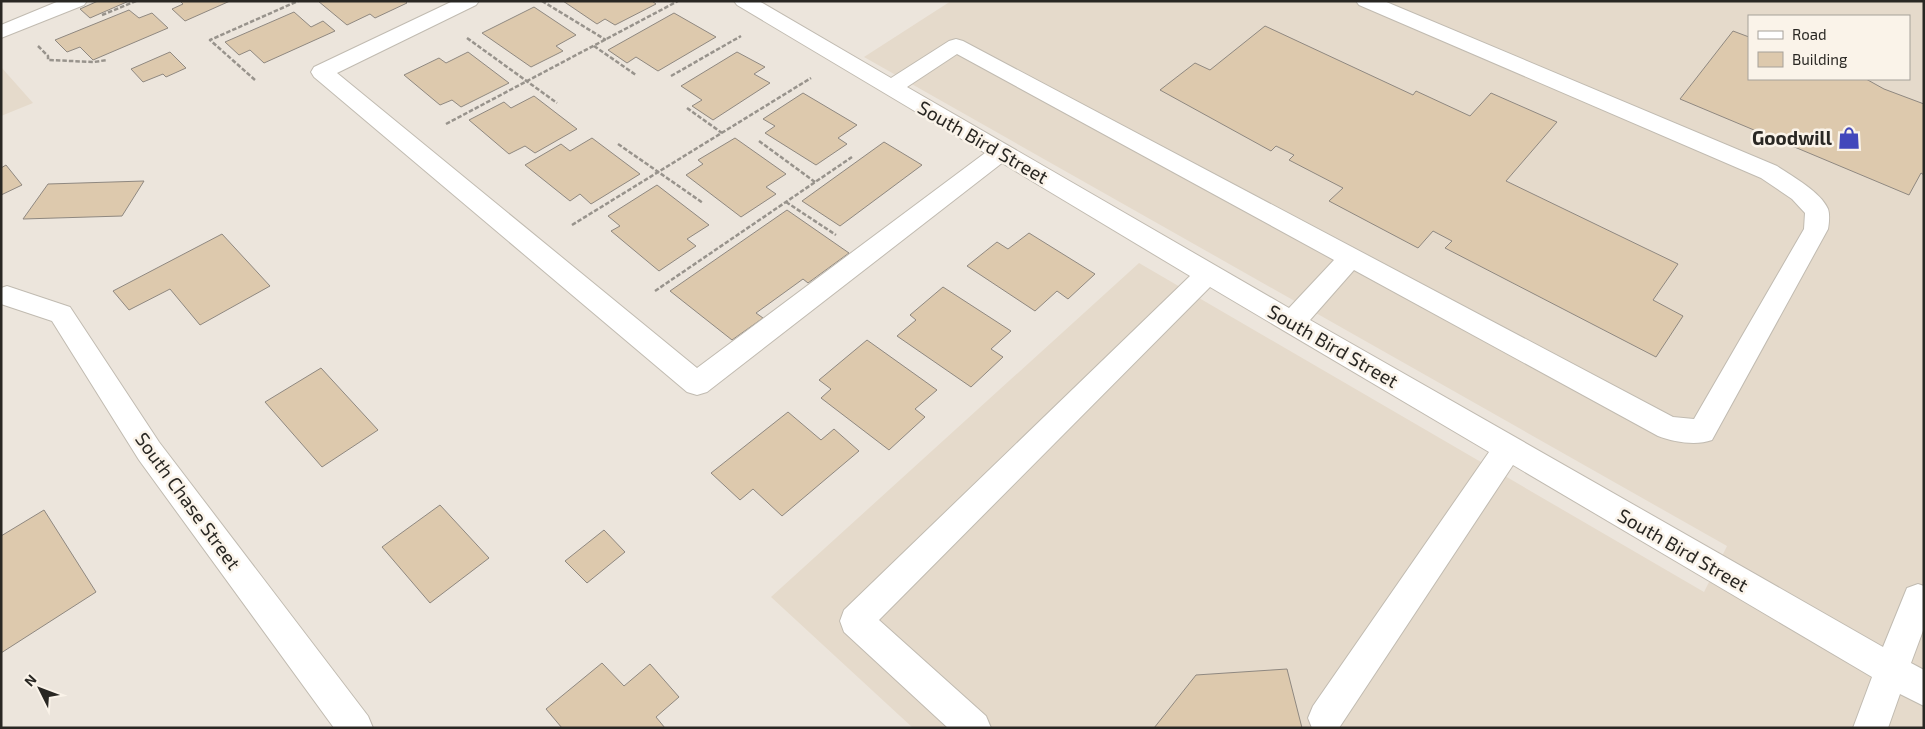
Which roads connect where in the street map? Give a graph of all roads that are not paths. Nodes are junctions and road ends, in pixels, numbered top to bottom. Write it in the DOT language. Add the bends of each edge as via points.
graph roads {
  1 [pos="77,1"];
  2 [pos="469,1"];
  3 [pos="744,1"];
  4 [pos="1366,1"];
  5 [pos="1,32"];
  6 [pos="891,88"];
  7 [pos="1001,152"];
  8 [pos="1350,258"];
  9 [pos="1208,274"];
  10 [pos="7,296"];
  11 [pos="1292,323"];
  12 [pos="1508,448"];
  13 [pos="1924,600"];
  14 [pos="1892,671"];
  15 [pos="1924,689"];
  16 [pos="1325,718"];
  17 [pos="356,728"];
  18 [pos="974,728"];
  19 [pos="1870,728"];
  1 -- 5 [label="street"];
  2 -- 7 [label="street" via="322,72 697,384"];
  3 -- 6 [label="street, South Bird Street"];
  4 -- 8 [label="street" via="1769,172 1800,193 1817,211 1816,229 1702,432 1668,428"];
  6 -- 7 [label="street, South Bird Street"];
  6 -- 8 [label="street" via="956,45"];
  7 -- 9 [label="street, South Bird Street"];
  8 -- 11 [label="street"];
  9 -- 11 [label="street, South Bird Street"];
  9 -- 18 [label="street" via="856,622"];
  10 -- 17 [label="street, South Chase Street" via="61,314 149,451"];
  11 -- 12 [label="street, South Bird Street"];
  12 -- 14 [label="street, South Bird Street"];
  12 -- 16 [label="street"];
  13 -- 14 [label="street" via="1918,599"];
  14 -- 15 [label="street, South Bird Street"];
  14 -- 19 [label="street"];
}
